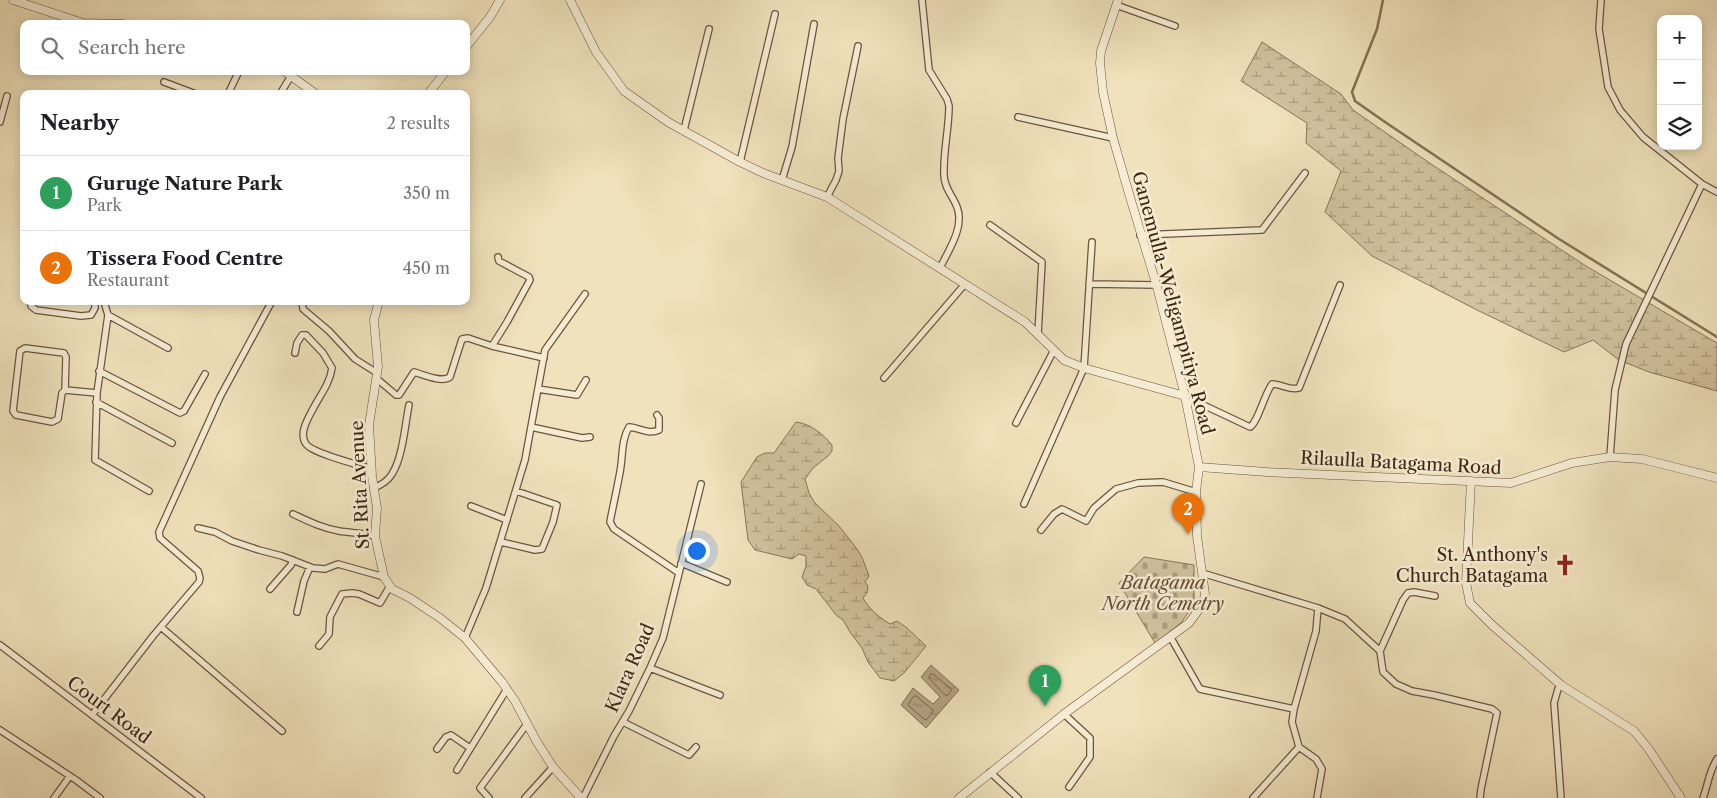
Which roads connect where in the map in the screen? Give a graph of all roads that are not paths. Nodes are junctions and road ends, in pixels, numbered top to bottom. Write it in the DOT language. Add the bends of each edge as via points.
graph roads {
  1 [pos="13,0"];
  2 [pos="500,0"];
  3 [pos="570,0"];
  4 [pos="922,0"];
  5 [pos="1601,0"];
  6 [pos="1117,2"];
  7 [pos="775,14"];
  8 [pos="77,20"];
  9 [pos="814,24"];
  10 [pos="1176,26"];
  11 [pos="709,29"];
  12 [pos="470,42"];
  13 [pos="858,46"];
  14 [pos="237,75"];
  15 [pos="287,75"];
  16 [pos="288,75"];
  17 [pos="443,75"];
  18 [pos="164,82"];
  19 [pos="185,90"];
  20 [pos="230,90"];
  21 [pos="281,90"];
  22 [pos="310,90"];
  23 [pos="431,90"];
  24 [pos="7,96"];
  25 [pos="1018,116"];
  26 [pos="0,122"];
  27 [pos="684,130"];
  28 [pos="1113,138"];
  29 [pos="740,162"];
  30 [pos="1305,173"];
  31 [pos="782,180"];
  32 [pos="1702,184"];
  33 [pos="1717,192"];
  34 [pos="827,197"];
  35 [pos="990,225"];
  36 [pos="1140,236"];
  37 [pos="1092,242"];
  38 [pos="498,257"];
  39 [pos="940,268"];
  40 [pos="965,284"];
  41 [pos="1089,284"];
  42 [pos="1340,285"];
  43 [pos="1157,286"];
  44 [pos="585,294"];
  45 [pos="31,305"];
  46 [pos="95,305"];
  47 [pos="106,305"];
  48 [pos="270,305"];
  49 [pos="302,305"];
  50 [pos="379,305"];
  51 [pos="108,315"];
  52 [pos="1038,334"];
  53 [pos="492,346"];
  54 [pos="168,348"];
  55 [pos="1054,350"];
  56 [pos="295,353"];
  57 [pos="544,358"];
  58 [pos="1084,368"];
  59 [pos="99,371"];
  60 [pos="205,374"];
  61 [pos="376,376"];
  62 [pos="884,378"];
  63 [pos="586,380"];
  64 [pos="538,389"];
  65 [pos="65,390"];
  66 [pos="97,393"];
  67 [pos="1185,399"];
  68 [pos="96,402"];
  69 [pos="408,404"];
  70 [pos="657,415"];
  71 [pos="1016,423"];
  72 [pos="531,427"];
  73 [pos="590,437"];
  74 [pos="172,443"];
  75 [pos="1610,457"];
  76 [pos="1199,468"];
  77 [pos="372,469"];
  78 [pos="1717,478"];
  79 [pos="1471,480"];
  80 [pos="701,484"];
  81 [pos="374,488"];
  82 [pos="148,491"];
  83 [pos="516,491"];
  84 [pos="1196,492"];
  85 [pos="1024,504"];
  86 [pos="471,506"];
  87 [pos="293,514"];
  88 [pos="507,520"];
  89 [pos="198,528"];
  90 [pos="1041,530"];
  91 [pos="375,536"];
  92 [pos="501,542"];
  93 [pos="293,560"];
  94 [pos="681,563"];
  95 [pos="310,567"];
  96 [pos="679,573"];
  97 [pos="1202,573"];
  98 [pos="384,577"];
  99 [pos="727,582"];
  100 [pos="390,586"];
  101 [pos="270,589"];
  102 [pos="1435,596"];
  103 [pos="1318,608"];
  104 [pos="297,612"];
  105 [pos="161,627"];
  106 [pos="465,638"];
  107 [pos="1171,638"];
  108 [pos="0,645"];
  109 [pos="319,646"];
  110 [pos="1380,651"];
  111 [pos="650,668"];
  112 [pos="1561,685"];
  113 [pos="507,689"];
  114 [pos="720,695"];
  115 [pos="1294,708"];
  116 [pos="1064,714"];
  117 [pos="92,715"];
  118 [pos="622,722"];
  119 [pos="527,724"];
  120 [pos="0,730"];
  121 [pos="282,730"];
  122 [pos="696,747"];
  123 [pos="470,748"];
  124 [pos="1299,748"];
  125 [pos="437,749"];
  126 [pos="1717,759"];
  127 [pos="553,767"];
  128 [pos="457,770"];
  129 [pos="990,772"];
  130 [pos="70,776"];
  131 [pos="1709,780"];
  132 [pos="1717,783"];
  133 [pos="1069,787"];
  134 [pos="54,798"];
  135 [pos="100,798"];
  136 [pos="201,798"];
  137 [pos="488,798"];
  138 [pos="525,798"];
  139 [pos="582,798"];
  140 [pos="958,798"];
  141 [pos="1018,798"];
  142 [pos="1253,798"];
  143 [pos="1317,798"];
  144 [pos="1480,798"];
  145 [pos="1561,798"];
  146 [pos="1681,798"];
  147 [pos="1703,798"];
  1 -- 8 [label="street"];
  2 -- 12 [label="street"];
  3 -- 27 [label="street" via="596,52 624,91"];
  4 -- 39 [label="street" via="928,70 949,106 944,182 959,215 956,236"];
  5 -- 32 [label="street" via="1599,29 1608,87 1620,110 1643,137"];
  6 -- 10 [label="street"];
  6 -- 28 [label="street, Ganemulla-Weligampitiya Road" via="1101,50 1100,63"];
  7 -- 29 [label="street"];
  9 -- 31 [label="street" via="792,147"];
  11 -- 27 [label="street"];
  13 -- 34 [label="street" via="843,119 839,171"];
  14 -- 20 [label="street"];
  15 -- 21 [label="street"];
  16 -- 22 [label="street"];
  17 -- 23 [label="street"];
  18 -- 19 [label="street"];
  24 -- 26 [label="street"];
  25 -- 28 [label="street"];
  27 -- 29 [label="street"];
  28 -- 36 [label="street, Ganemulla-Weligampitiya Road"];
  29 -- 31 [label="street"];
  30 -- 36 [label="street" via="1262,230"];
  31 -- 34 [label="street"];
  32 -- 33 [label="street"];
  32 -- 75 [label="street" via="1626,344 1615,390"];
  34 -- 39 [label="street"];
  35 -- 52 [label="street" via="1042,262"];
  36 -- 43 [label="street, Ganemulla-Weligampitiya Road"];
  37 -- 41 [label="street"];
  38 -- 53 [label="street" via="499,261 530,280"];
  39 -- 40 [label="street"];
  40 -- 52 [label="street" via="1025,322"];
  40 -- 62 [label="street"];
  41 -- 43 [label="street"];
  41 -- 58 [label="street"];
  42 -- 67 [label="street" via="1299,388 1294,390 1272,384 1250,427"];
  43 -- 67 [label="street, Ganemulla-Weligampitiya Road"];
  44 -- 57 [label="street" via="546,350"];
  45 -- 46 [label="street" via="36,310 82,316 91,315"];
  47 -- 51 [label="street"];
  48 -- 105 [label="street" via="220,397 158,532 160,538 198,571 200,578"];
  49 -- 61 [label="street" via="355,360"];
  50 -- 61 [label="street, St. Rita Avenue" via="374,320"];
  51 -- 54 [label="street"];
  51 -- 59 [label="street"];
  52 -- 55 [label="street"];
  53 -- 57 [label="street"];
  53 -- 61 [label="street" via="462,338 450,377 440,379 414,372 399,395 390,391"];
  55 -- 58 [label="street" via="1064,360"];
  55 -- 71 [label="street"];
  56 -- 77 [label="street" via="302,335 306,336 324,353 332,368 325,389 305,423 305,443 310,448"];
  57 -- 64 [label="street"];
  58 -- 67 [label="street"];
  58 -- 85 [label="street"];
  59 -- 60 [label="street" via="180,413"];
  59 -- 66 [label="street"];
  61 -- 77 [label="street, St. Rita Avenue" via="369,424"];
  63 -- 64 [label="street" via="578,395"];
  64 -- 72 [label="street"];
  65 -- 65 [label="street" via="58,418 52,422 16,415 13,407 20,350 64,353"];
  65 -- 66 [label="street"];
  66 -- 68 [label="street"];
  67 -- 76 [label="street, Ganemulla-Weligampitiya Road"];
  68 -- 74 [label="street"];
  68 -- 82 [label="street" via="95,460"];
  69 -- 81 [label="street" via="398,460 392,474"];
  70 -- 96 [label="street" via="659,430 653,433 629,427 623,439 621,469 610,522 614,529"];
  72 -- 73 [label="street"];
  72 -- 83 [label="street"];
  75 -- 78 [label="street, Rilaulla Batagama Road" via="1642,459"];
  75 -- 79 [label="street, Rilaulla Batagama Road" via="1572,463 1511,483"];
  76 -- 79 [label="street, Rilaulla Batagama Road"];
  76 -- 84 [label="street, Ganemulla-Weligampitiya Road"];
  77 -- 81 [label="street, St. Rita Avenue"];
  79 -- 112 [label="street" via="1466,583 1470,603"];
  80 -- 94 [label="street, Klara Road"];
  81 -- 91 [label="street, St. Rita Avenue" via="377,508"];
  83 -- 88 [label="street"];
  83 -- 92 [label="street" via="557,505 553,522 542,549"];
  84 -- 90 [label="street" via="1163,482 1138,483 1116,489 1094,508 1086,521 1062,510 1054,514"];
  84 -- 97 [label="street, Ganemulla-Weligampitiya Road"];
  86 -- 88 [label="street"];
  87 -- 91 [label="street" via="338,531"];
  88 -- 92 [label="street"];
  89 -- 93 [label="street"];
  91 -- 98 [label="street, St. Rita Avenue"];
  92 -- 106 [label="street"];
  93 -- 95 [label="street"];
  93 -- 101 [label="street"];
  94 -- 96 [label="street, Klara Road"];
  94 -- 99 [label="street"];
  95 -- 98 [label="street" via="326,569 338,564"];
  95 -- 104 [label="street"];
  96 -- 111 [label="street, Klara Road" via="663,638"];
  97 -- 103 [label="street"];
  97 -- 107 [label="street, Ganemulla-Weligampitiya Road" via="1203,604 1189,623"];
  98 -- 100 [label="street, St. Rita Avenue"];
  100 -- 106 [label="street, St. Rita Avenue"];
  100 -- 109 [label="street" via="380,603 359,594 341,595 330,617 329,634"];
  102 -- 110 [label="street" via="1408,593"];
  103 -- 110 [label="street" via="1345,619"];
  103 -- 115 [label="street" via="1316,631"];
  105 -- 117 [label="street"];
  105 -- 121 [label="street"];
  106 -- 113 [label="street, St. Rita Avenue"];
  107 -- 115 [label="street" via="1200,689"];
  107 -- 116 [label="street, Ganemulla-Weligampitiya Road"];
  108 -- 117 [label="street, Court Road"];
  110 -- 144 [label="street" via="1384,672 1396,684 1497,713"];
  111 -- 114 [label="street"];
  111 -- 118 [label="street, Klara Road"];
  112 -- 145 [label="street" via="1554,703"];
  112 -- 146 [label="street" via="1634,731"];
  113 -- 119 [label="street, St. Rita Avenue"];
  113 -- 123 [label="street"];
  115 -- 124 [label="street" via="1292,722"];
  116 -- 129 [label="street, Ganemulla-Weligampitiya Road"];
  116 -- 133 [label="street" via="1090,738 1090,757"];
  117 -- 136 [label="street, Court Road"];
  118 -- 122 [label="street" via="689,755"];
  118 -- 139 [label="street, Klara Road"];
  119 -- 127 [label="street, St. Rita Avenue"];
  119 -- 137 [label="street" via="480,788"];
  120 -- 130 [label="street"];
  123 -- 125 [label="street" via="451,735"];
  123 -- 128 [label="street"];
  124 -- 142 [label="street"];
  124 -- 143 [label="street" via="1316,759 1322,770"];
  126 -- 131 [label="street" via="1710,769"];
  127 -- 138 [label="street"];
  127 -- 139 [label="street, St. Rita Avenue"];
  129 -- 140 [label="street, Ganemulla-Weligampitiya Road"];
  129 -- 141 [label="street"];
  130 -- 134 [label="street"];
  130 -- 135 [label="street"];
  131 -- 132 [label="street"];
  131 -- 147 [label="street"];
}
